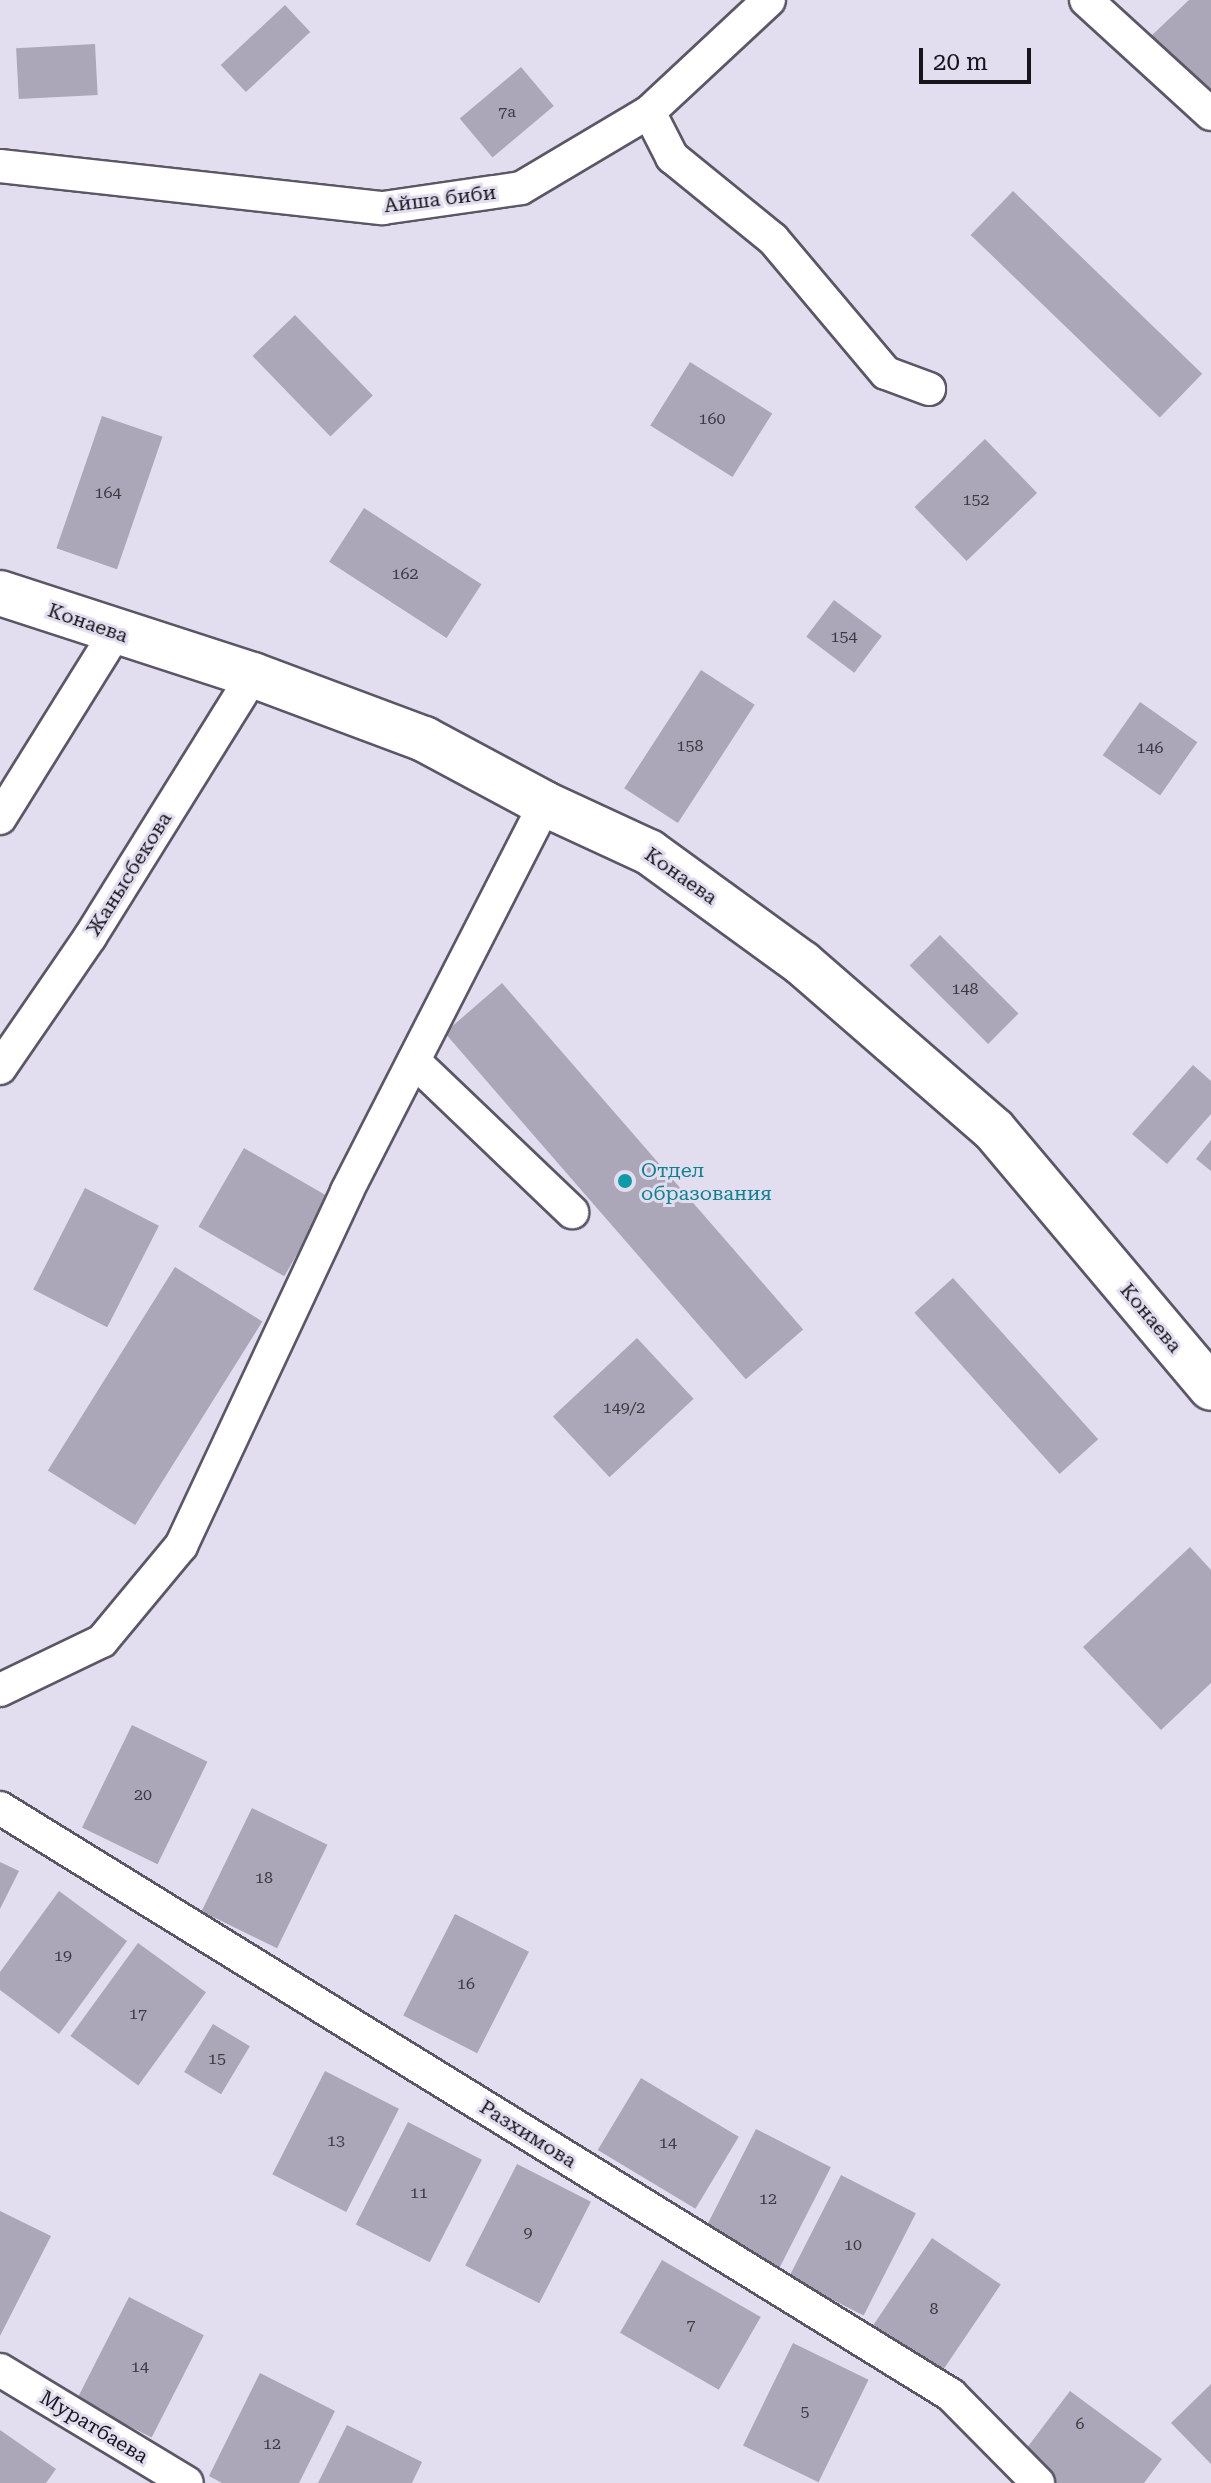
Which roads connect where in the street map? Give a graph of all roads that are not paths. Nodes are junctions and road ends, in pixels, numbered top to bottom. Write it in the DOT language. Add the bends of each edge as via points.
graph roads {
  1 [pos="769,0"];
  2 [pos="1086,0"];
  3 [pos="649,112"];
  4 [pos="1211,114"];
  5 [pos="0,166"];
  6 [pos="929,389"];
  7 [pos="0,593"];
  8 [pos="115,633"];
  9 [pos="253,675"];
  10 [pos="545,804"];
  11 [pos="0,818"];
  12 [pos="414,1061"];
  13 [pos="0,1068"];
  14 [pos="572,1212"];
  15 [pos="1211,1388"];
  16 [pos="0,1690"];
  17 [pos="0,1808"];
  18 [pos="0,2370"];
  19 [pos="187,2483"];
  20 [pos="1038,2483"];
  1 -- 3 [label="street, Айша биби"];
  2 -- 4 [label="street"];
  3 -- 5 [label="street, Айша биби" via="521,188 383,208"];
  3 -- 6 [label="street" via="672,157 773,239 886,373"];
  7 -- 8 [label="main road, Конаева"];
  8 -- 9 [label="main road, Конаева"];
  8 -- 11 [label="street"];
  9 -- 10 [label="main road, Конаева" via="424,739"];
  9 -- 13 [label="street, Жанысбекова" via="90,937"];
  10 -- 12 [label="street"];
  10 -- 15 [label="main road, Конаева" via="662,861 802,963 994,1130"];
  12 -- 14 [label="street"];
  12 -- 16 [label="street" via="181,1546 102,1641"];
  17 -- 20 [label="street, Разхимова" via="951,2395"];
  18 -- 19 [label="street, Муратбаева"];
}
